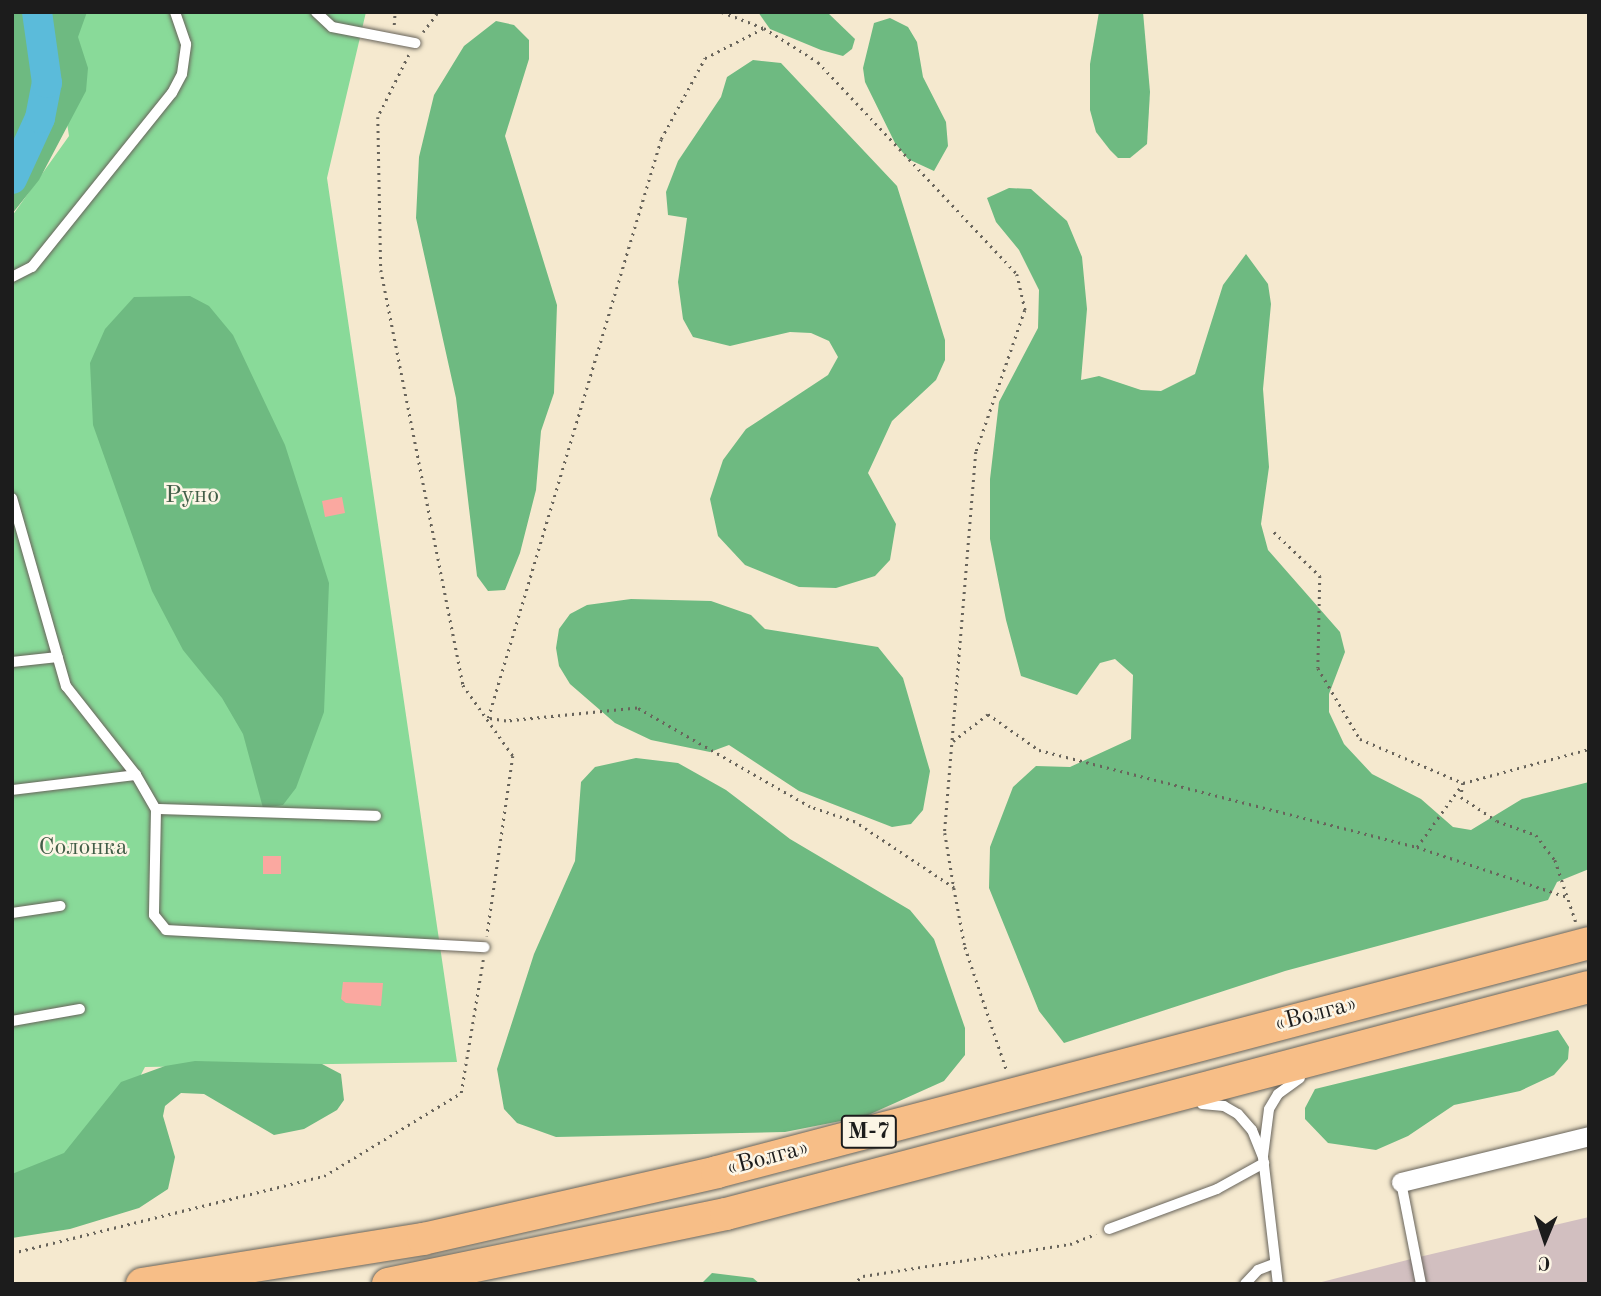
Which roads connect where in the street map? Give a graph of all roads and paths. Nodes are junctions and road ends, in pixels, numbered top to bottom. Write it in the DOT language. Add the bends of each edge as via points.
graph roads {
  1 [pos="175,12"];
  2 [pos="316,12"];
  3 [pos="438,12"];
  4 [pos="722,12"];
  5 [pos="764,28"];
  6 [pos="415,43"];
  7 [pos="12,277"];
  8 [pos="12,498"];
  9 [pos="1274,532"];
  10 [pos="58,657"];
  11 [pos="12,662"];
  12 [pos="488,718"];
  13 [pos="953,741"];
  14 [pos="1589,749"];
  15 [pos="136,775"];
  16 [pos="1463,783"];
  17 [pos="12,790"];
  18 [pos="156,809"];
  19 [pos="376,816"];
  20 [pos="1417,847"];
  21 [pos="954,888"];
  22 [pos="1567,897"];
  23 [pos="60,906"];
  24 [pos="12,913"];
  25 [pos="1586,944"];
  26 [pos="485,947"];
  27 [pos="1589,987"];
  28 [pos="80,1009"];
  29 [pos="12,1021"];
  30 [pos="1381,1042"];
  31 [pos="1348,1064"];
  32 [pos="1315,1074"];
  33 [pos="1292,1080"];
  34 [pos="1266,1087"];
  35 [pos="1015,1094"];
  36 [pos="1227,1097"];
  37 [pos="1202,1104"];
  38 [pos="1188,1107"];
  39 [pos="1096,1116"];
  40 [pos="1147,1117"];
  41 [pos="1589,1136"];
  42 [pos="1263,1160"];
  43 [pos="1401,1182"];
  44 [pos="1109,1229"];
  45 [pos="12,1253"];
  46 [pos="1274,1264"];
  47 [pos="142,1284"];
  48 [pos="388,1284"];
  49 [pos="852,1284"];
  50 [pos="1245,1284"];
  51 [pos="1278,1284"];
  52 [pos="1421,1284"];
  1 -- 7 [label="lane" via="186,44 182,74 172,93 32,267"];
  2 -- 6 [label="lane" via="332,27"];
  3 -- 6 [label="path"];
  4 -- 5 [label="path"];
  5 -- 12 [label="path" via="705,58 661,139"];
  5 -- 13 [label="path" via="818,62 1017,274 1025,310 976,452"];
  6 -- 12 [label="path" via="378,117 381,270 463,685"];
  8 -- 10 [label="lane"];
  9 -- 16 [label="path" via="1320,576 1318,668 1360,739"];
  10 -- 11 [label="lane"];
  10 -- 15 [label="lane" via="66,686"];
  12 -- 21 [label="path" via="506,721 637,708 810,807 855,822"];
  12 -- 26 [label="path" via="513,756"];
  13 -- 20 [label="path" via="988,714 1039,750"];
  13 -- 21 [label="path" via="945,833"];
  14 -- 16 [label="path"];
  15 -- 17 [label="lane"];
  15 -- 18 [label="lane"];
  16 -- 20 [label="path"];
  16 -- 22 [label="path" via="1461,797 1497,821 1536,835 1555,860"];
  18 -- 19 [label="lane"];
  18 -- 26 [label="lane" via="154,915 166,930"];
  20 -- 22 [label="path"];
  21 -- 35 [label="path" via="965,947"];
  22 -- 25 [label="path"];
  23 -- 24 [label="lane"];
  25 -- 35 [label="highway, «Волга» / М-7"];
  26 -- 45 [label="path" via="461,1093 324,1176"];
  27 -- 30 [label="highway, «Волга» / М-7"];
  28 -- 29 [label="lane"];
  30 -- 31 [label="lane"];
  30 -- 39 [label="highway, «Волга» / М-7"];
  32 -- 33 [label="lane"];
  33 -- 34 [label="lane"];
  33 -- 42 [label="lane" via="1269,1109"];
  35 -- 47 [label="highway, «Волга» / М-7" via="717,1172 423,1239"];
  36 -- 37 [label="lane"];
  37 -- 38 [label="lane"];
  37 -- 42 [label="lane" via="1224,1106 1238,1114 1251,1129"];
  39 -- 40 [label="lane"];
  39 -- 48 [label="highway, «Волга» / М-7" via="726,1214"];
  41 -- 43 [label="street"];
  42 -- 44 [label="lane" via="1217,1189"];
  42 -- 46 [label="lane"];
  43 -- 52 [label="lane"];
  44 -- 49 [label="path" via="1070,1244 863,1276"];
  46 -- 50 [label="lane" via="1258,1269"];
  46 -- 51 [label="lane"];
}
